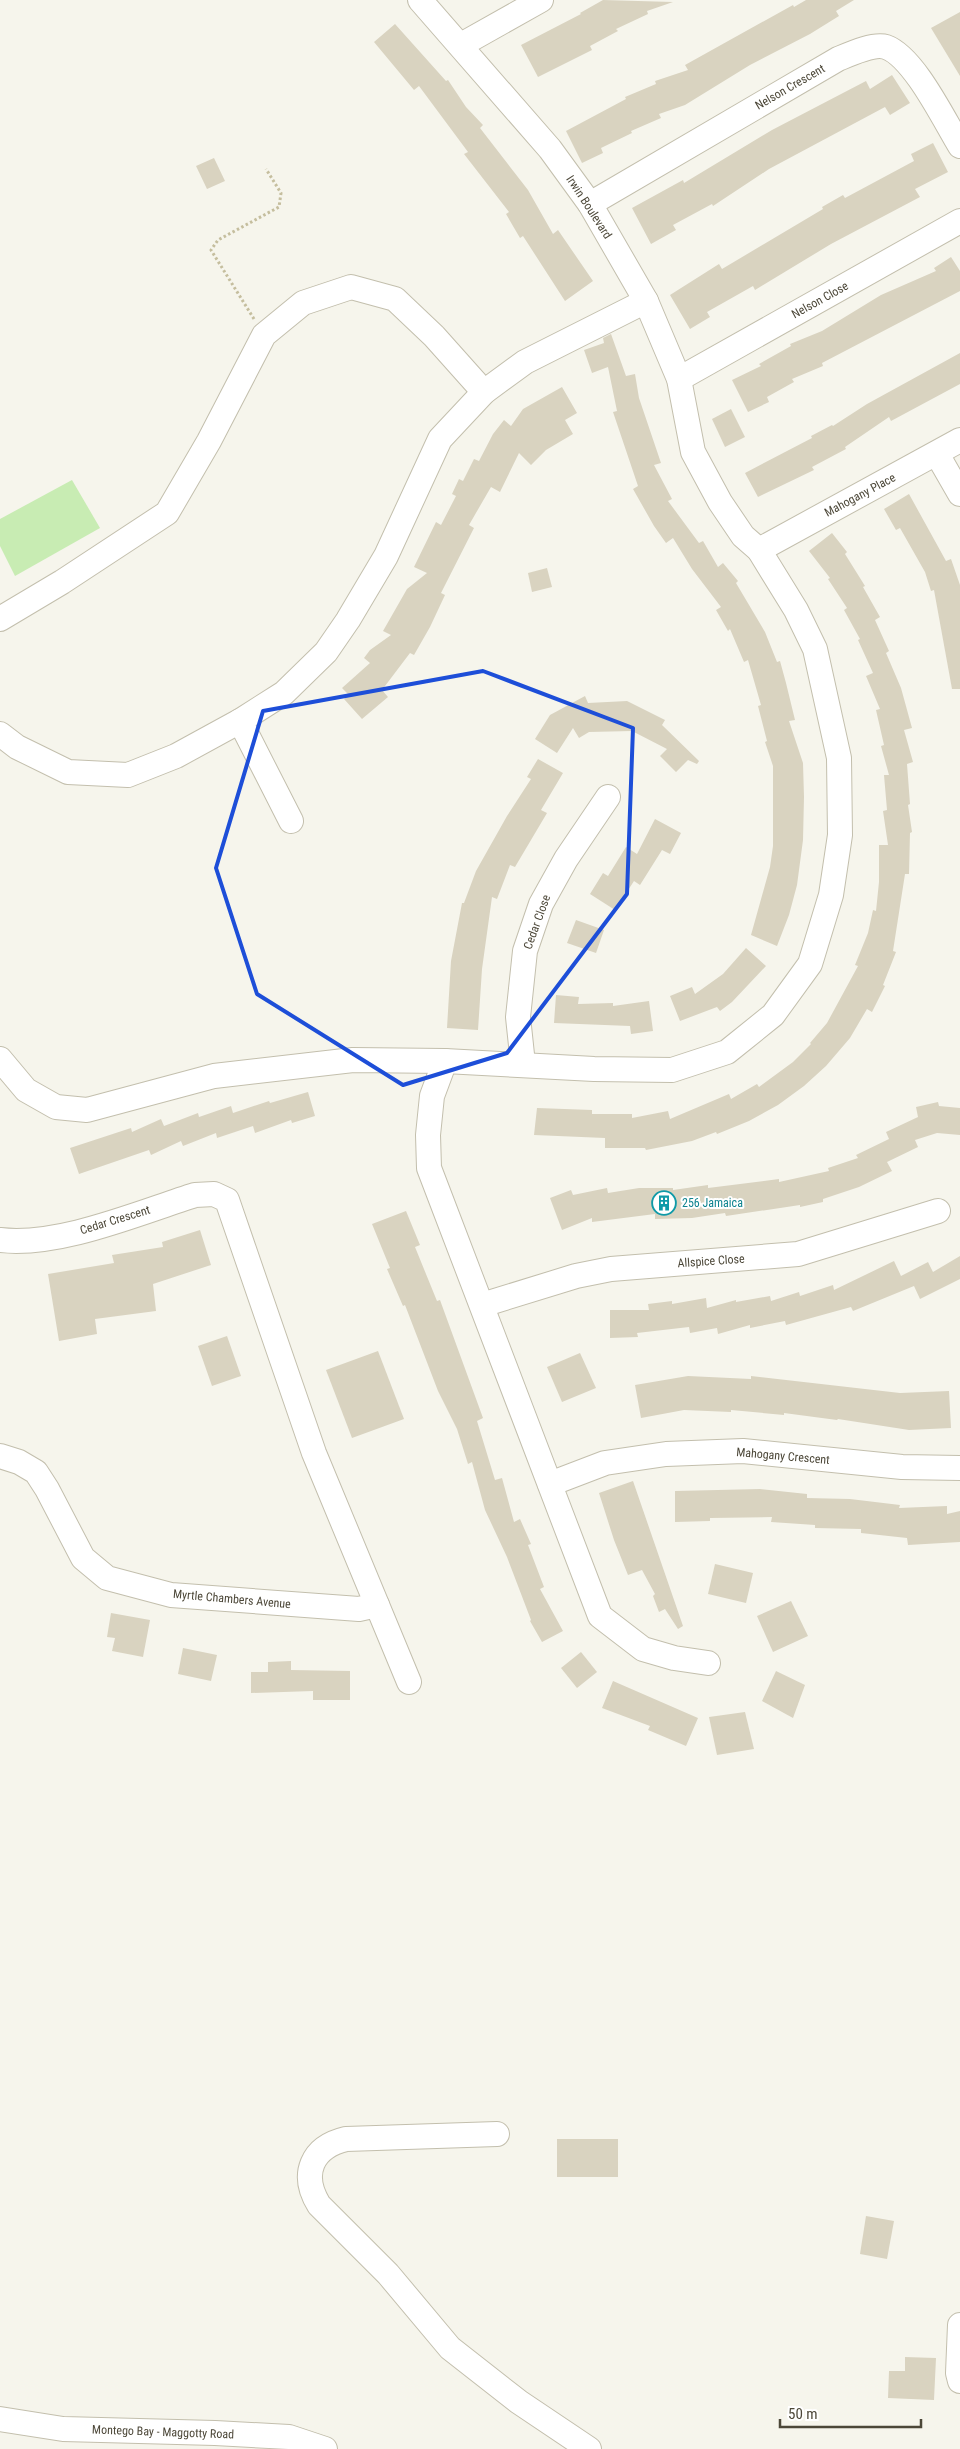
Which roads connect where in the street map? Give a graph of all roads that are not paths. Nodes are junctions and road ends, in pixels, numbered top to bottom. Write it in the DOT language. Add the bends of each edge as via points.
graph roads {
  1 [pos="420,0"];
  2 [pos="540,0"];
  3 [pos="460,46"];
  4 [pos="960,146"];
  5 [pos="590,204"];
  6 [pos="960,221"];
  7 [pos="646,301"];
  8 [pos="679,379"];
  9 [pos="484,392"];
  10 [pos="960,440"];
  11 [pos="937,454"];
  12 [pos="960,494"];
  13 [pos="760,550"];
  14 [pos="0,618"];
  15 [pos="240,721"];
  16 [pos="0,734"];
  17 [pos="608,797"];
  18 [pos="291,821"];
  19 [pos="0,1059"];
  20 [pos="445,1061"];
  21 [pos="523,1064"];
  22 [pos="938,1211"];
  23 [pos="0,1240"];
  24 [pos="482,1305"];
  25 [pos="0,1456"];
  26 [pos="960,1468"];
  27 [pos="550,1484"];
  28 [pos="377,1605"];
  29 [pos="708,1663"];
  30 [pos="409,1682"];
  31 [pos="497,2134"];
  32 [pos="960,2325"];
  33 [pos="960,2381"];
  34 [pos="0,2418"];
  35 [pos="325,2449"];
  36 [pos="589,2449"];
  1 -- 3 [label="street, Irwin Boulevard"];
  2 -- 3 [label="street"];
  3 -- 5 [label="street, Irwin Boulevard" via="550,149"];
  4 -- 5 [label="street, Nelson Crescent" via="905,59 885,47 862,50 838,59"];
  5 -- 7 [label="street, Irwin Boulevard"];
  6 -- 8 [label="street, Nelson Close"];
  7 -- 8 [label="street, Irwin Boulevard"];
  7 -- 9 [label="street" via="526,362"];
  8 -- 13 [label="street, Irwin Boulevard" via="693,452 724,509 743,536"];
  9 -- 14 [label="street" via="434,336 395,299 351,287 303,303 264,335 167,513 62,582"];
  9 -- 15 [label="street" via="440,439 386,556 326,652 284,693"];
  10 -- 11 [label="street, Mahogany Place"];
  11 -- 12 [label="street"];
  11 -- 13 [label="street, Mahogany Place"];
  13 -- 21 [label="street, Irwin Boulevard" via="815,649 839,758 840,835 831,895 810,964 773,1015 727,1052 672,1070"];
  15 -- 16 [label="street" via="176,756 128,775 68,772 17,747"];
  15 -- 18 [label="street"];
  17 -- 21 [label="street, Cedar Close" via="566,859 541,904 526,951 518,1016"];
  19 -- 20 [label="street, Irwin Boulevard" via="26,1090 56,1107 87,1110 214,1076 353,1060"];
  20 -- 21 [label="street, Irwin Boulevard"];
  20 -- 24 [label="street" via="432,1096 429,1168"];
  22 -- 24 [label="street, Allspice Close" via="798,1254 611,1269 576,1276"];
  23 -- 28 [label="street, Cedar Crescent" via="70,1234 195,1195 214,1194 227,1200 314,1453"];
  24 -- 27 [label="street"];
  25 -- 28 [label="street, Myrtle Chambers Avenue" via="36,1472 83,1558 107,1578 171,1595 359,1609"];
  26 -- 27 [label="street, Mahogany Crescent" via="902,1467 724,1451 666,1454 605,1463"];
  27 -- 29 [label="street" via="600,1616 643,1649"];
  28 -- 30 [label="street"];
  31 -- 36 [label="street" via="334,2142 323,2148 310,2169 312,2194 319,2205 388,2274 450,2348 519,2402"];
  32 -- 33 [label="street"];
  34 -- 35 [label="street, Montego Bay - Maggotty Road" via="63,2429 289,2437"];
}
